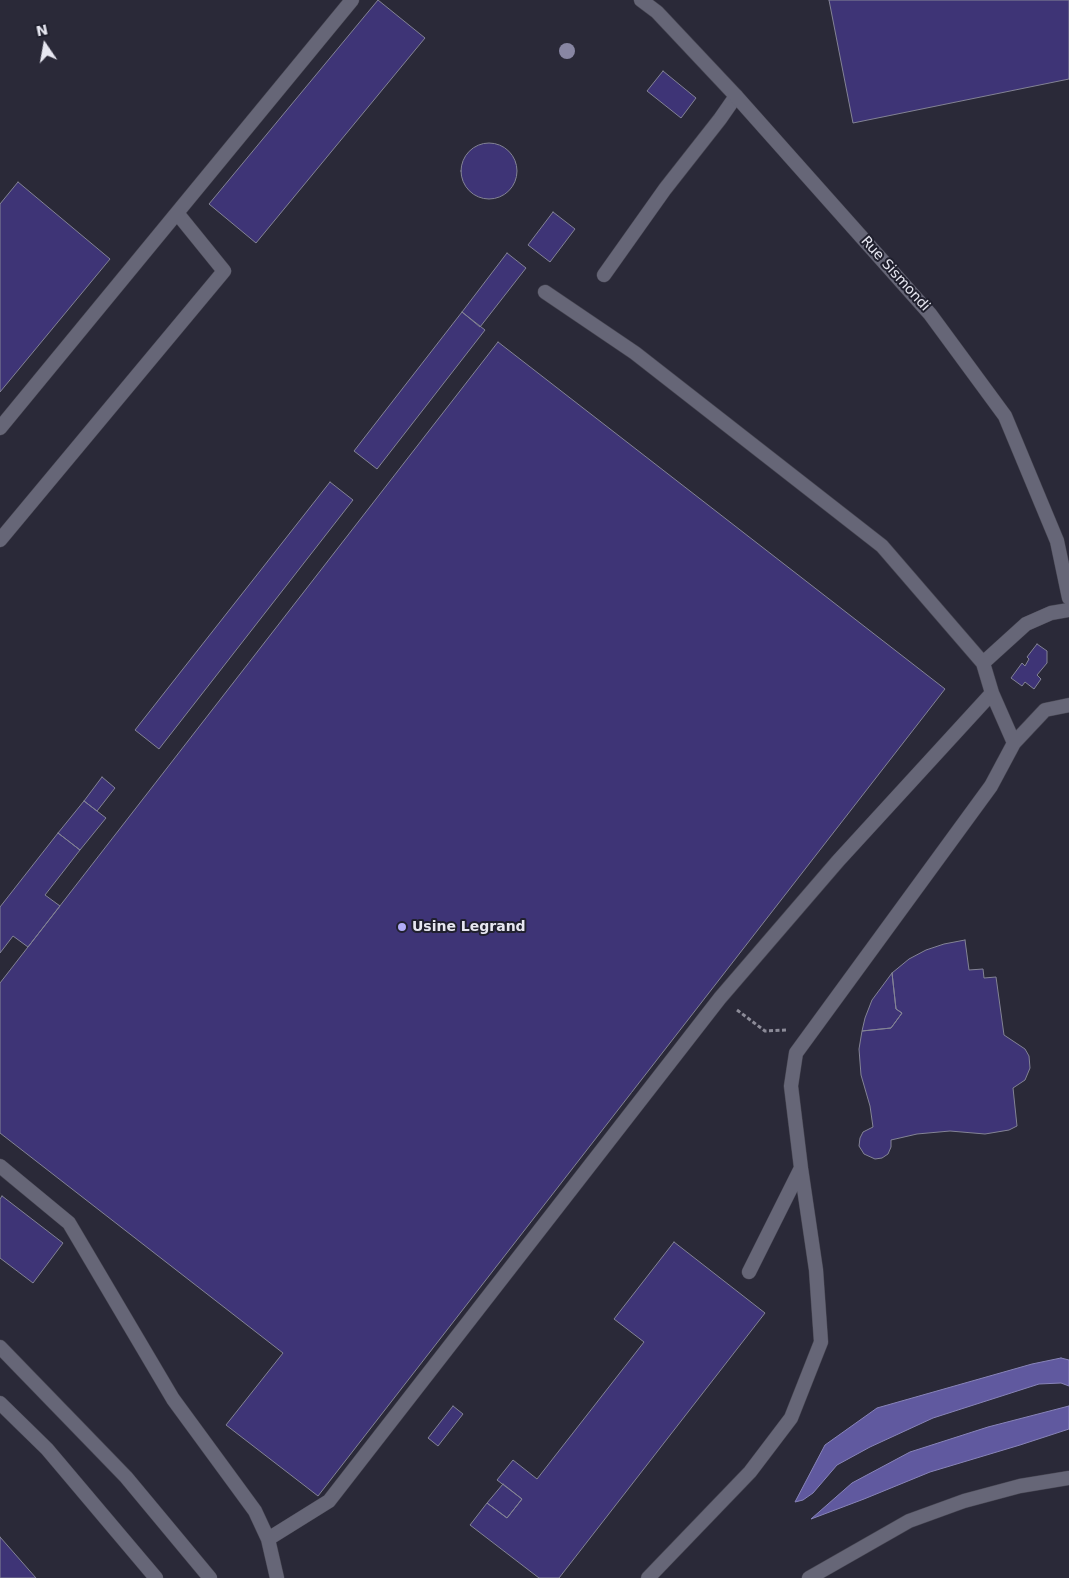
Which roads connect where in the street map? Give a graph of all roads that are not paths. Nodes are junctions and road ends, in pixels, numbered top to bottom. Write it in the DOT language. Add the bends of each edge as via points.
graph roads {
  1 [pos="352,0"];
  2 [pos="641,0"];
  3 [pos="736,96"];
  4 [pos="177,213"];
  5 [pos="604,275"];
  6 [pos="545,292"];
  7 [pos="0,428"];
  8 [pos="0,540"];
  9 [pos="1069,598"];
  10 [pos="1069,610"];
  11 [pos="983,664"];
  12 [pos="992,693"];
  13 [pos="1069,705"];
  14 [pos="1014,743"];
  15 [pos="0,1166"];
  16 [pos="801,1168"];
  17 [pos="749,1272"];
  18 [pos="0,1347"];
  19 [pos="0,1403"];
  20 [pos="1069,1478"];
  21 [pos="268,1539"];
  22 [pos="156,1578"];
  23 [pos="210,1578"];
  24 [pos="277,1578"];
  25 [pos="648,1578"];
  26 [pos="809,1578"];
  1 -- 4 [label="street"];
  2 -- 3 [label="street, Rue Sismondi" via="657,12"];
  3 -- 5 [label="street"];
  3 -- 9 [label="street, Rue Sismondi" via="930,314 1005,416 1056,541"];
  4 -- 7 [label="street"];
  4 -- 8 [label="street" via="224,271"];
  6 -- 11 [label="street" via="635,353 882,546"];
  10 -- 11 [label="street" via="1051,613 1026,624"];
  11 -- 12 [label="street"];
  12 -- 14 [label="street"];
  12 -- 21 [label="street" via="838,861 720,998 329,1501"];
  13 -- 14 [label="street" via="1045,710"];
  14 -- 16 [label="street" via="990,786 796,1053 791,1086"];
  15 -- 21 [label="street" via="69,1224 173,1399 255,1511"];
  16 -- 17 [label="street"];
  16 -- 25 [label="street" via="816,1270 821,1342 791,1418 750,1472"];
  18 -- 23 [label="street" via="126,1477"];
  19 -- 22 [label="street" via="47,1449"];
  20 -- 26 [label="street" via="1020,1486 964,1501 909,1521"];
  21 -- 24 [label="street"];
}
